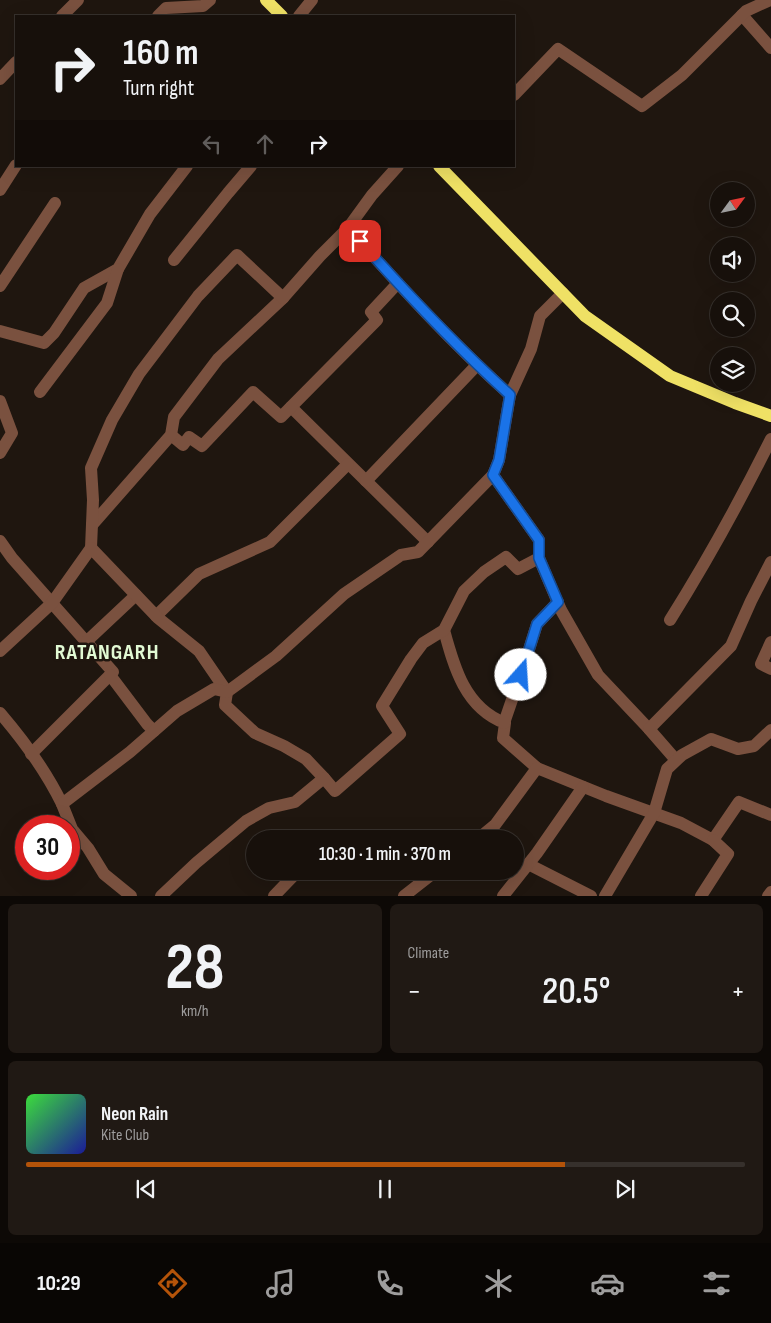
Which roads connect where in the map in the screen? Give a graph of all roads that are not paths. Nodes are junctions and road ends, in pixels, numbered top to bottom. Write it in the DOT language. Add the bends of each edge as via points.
graph roads {
  1 [pos="78,0"];
  2 [pos="210,0"];
  3 [pos="266,0"];
  4 [pos="312,0"];
  5 [pos="770,0"];
  6 [pos="63,15"];
  7 [pos="159,15"];
  8 [pos="281,15"];
  9 [pos="300,15"];
  10 [pos="742,15"];
  11 [pos="771,48"];
  12 [pos="15,63"];
  13 [pos="0,78"];
  14 [pos="515,94"];
  15 [pos="15,167"];
  16 [pos="186,167"];
  17 [pos="251,167"];
  18 [pos="397,167"];
  19 [pos="440,167"];
  20 [pos="0,190"];
  21 [pos="55,203"];
  22 [pos="348,228"];
  23 [pos="174,260"];
  24 [pos="118,269"];
  25 [pos="398,283"];
  26 [pos="0,286"];
  27 [pos="563,293"];
  28 [pos="283,298"];
  29 [pos="0,331"];
  30 [pos="477,365"];
  31 [pos="40,392"];
  32 [pos="510,395"];
  33 [pos="0,401"];
  34 [pos="291,407"];
  35 [pos="771,416"];
  36 [pos="171,435"];
  37 [pos="771,439"];
  38 [pos="0,453"];
  39 [pos="348,464"];
  40 [pos="493,475"];
  41 [pos="366,481"];
  42 [pos="92,525"];
  43 [pos="0,541"];
  44 [pos="428,542"];
  45 [pos="91,548"];
  46 [pos="539,558"];
  47 [pos="771,562"];
  48 [pos="136,595"];
  49 [pos="558,602"];
  50 [pos="52,603"];
  51 [pos="156,616"];
  52 [pos="670,620"];
  53 [pos="444,630"];
  54 [pos="87,641"];
  55 [pos="771,642"];
  56 [pos="0,652"];
  57 [pos="771,669"];
  58 [pos="110,675"];
  59 [pos="227,692"];
  60 [pos="0,713"];
  61 [pos="504,723"];
  62 [pos="649,729"];
  63 [pos="771,730"];
  64 [pos="154,731"];
  65 [pos="31,754"];
  66 [pos="676,760"];
  67 [pos="537,768"];
  68 [pos="324,778"];
  69 [pos="583,787"];
  70 [pos="62,804"];
  71 [pos="654,813"];
  72 [pos="771,815"];
  73 [pos="489,830"];
  74 [pos="713,840"];
  75 [pos="528,864"];
  76 [pos="289,880"];
  77 [pos="425,880"];
  78 [pos="771,892"];
  79 [pos="407,895"];
  80 [pos="131,896"];
  81 [pos="161,896"];
  82 [pos="274,896"];
  83 [pos="503,896"];
  84 [pos="590,896"];
  85 [pos="605,896"];
  86 [pos="701,896"];
  87 [pos="768,896"];
  1 -- 6 [label="street"];
  2 -- 7 [label="street" via="203,6 166,8"];
  3 -- 8 [label="main road"];
  4 -- 9 [label="street"];
  5 -- 10 [label="street"];
  10 -- 11 [label="street"];
  10 -- 14 [label="street" via="682,75 642,106 558,49"];
  12 -- 13 [label="street"];
  15 -- 20 [label="street"];
  16 -- 24 [label="street" via="150,214"];
  17 -- 23 [label="street"];
  18 -- 22 [label="street"];
  19 -- 27 [label="main road"];
  21 -- 26 [label="street"];
  22 -- 25 [label="street"];
  22 -- 28 [label="street"];
  24 -- 29 [label="street" via="84,288 44,343"];
  24 -- 31 [label="street" via="107,303"];
  25 -- 30 [label="street"];
  25 -- 34 [label="street" via="371,312 377,320"];
  27 -- 32 [label="street" via="540,316 531,349"];
  27 -- 35 [label="main road" via="584,316 670,376"];
  28 -- 36 [label="street" via="218,359 174,417"];
  28 -- 42 [label="street" via="237,255 198,296 139,374 112,420 91,468"];
  30 -- 32 [label="street"];
  30 -- 41 [label="street"];
  32 -- 40 [label="street" via="499,460"];
  33 -- 38 [label="street" via="12,433"];
  34 -- 36 [label="street" via="281,417 252,392 202,446 190,437 183,445"];
  34 -- 39 [label="street"];
  36 -- 42 [label="street"];
  37 -- 52 [label="street" via="738,504"];
  39 -- 41 [label="street"];
  39 -- 51 [label="street" via="270,542 199,574"];
  40 -- 44 [label="street"];
  40 -- 46 [label="street" via="539,540"];
  41 -- 44 [label="street"];
  42 -- 45 [label="street"];
  43 -- 50 [label="street"];
  44 -- 59 [label="street" via="418,552 401,555 344,594 276,656"];
  45 -- 48 [label="street"];
  45 -- 50 [label="street"];
  46 -- 49 [label="street"];
  46 -- 53 [label="street" via="518,569 506,558 484,572 464,590"];
  47 -- 62 [label="street" via="732,646"];
  48 -- 51 [label="street"];
  48 -- 54 [label="street"];
  49 -- 61 [label="street" via="537,624"];
  49 -- 62 [label="street" via="598,674"];
  50 -- 54 [label="street"];
  50 -- 56 [label="street"];
  51 -- 59 [label="street" via="199,651"];
  53 -- 61 [label="street" via="458,676 477,706"];
  53 -- 68 [label="street" via="423,643 382,706 400,734 336,791"];
  54 -- 58 [label="street" via="113,672"];
  55 -- 57 [label="street" via="761,664"];
  58 -- 64 [label="street"];
  58 -- 65 [label="street"];
  59 -- 64 [label="street" via="214,689"];
  59 -- 68 [label="street" via="225,705 255,733 306,759"];
  60 -- 65 [label="street"];
  61 -- 67 [label="street" via="503,738"];
  62 -- 66 [label="street"];
  63 -- 66 [label="street" via="754,746 738,750 711,739"];
  64 -- 70 [label="street"];
  65 -- 70 [label="street" via="52,783"];
  66 -- 71 [label="street" via="667,770"];
  67 -- 69 [label="street"];
  67 -- 73 [label="street"];
  68 -- 81 [label="street" via="295,802 269,808 246,821"];
  69 -- 71 [label="street"];
  69 -- 75 [label="street"];
  70 -- 80 [label="street" via="72,829 104,874"];
  71 -- 74 [label="street"];
  71 -- 85 [label="street"];
  72 -- 74 [label="street" via="739,802"];
  74 -- 86 [label="street" via="728,854"];
  75 -- 83 [label="street"];
  75 -- 84 [label="street"];
  76 -- 82 [label="street"];
  77 -- 79 [label="street"];
  78 -- 87 [label="street"];
}
